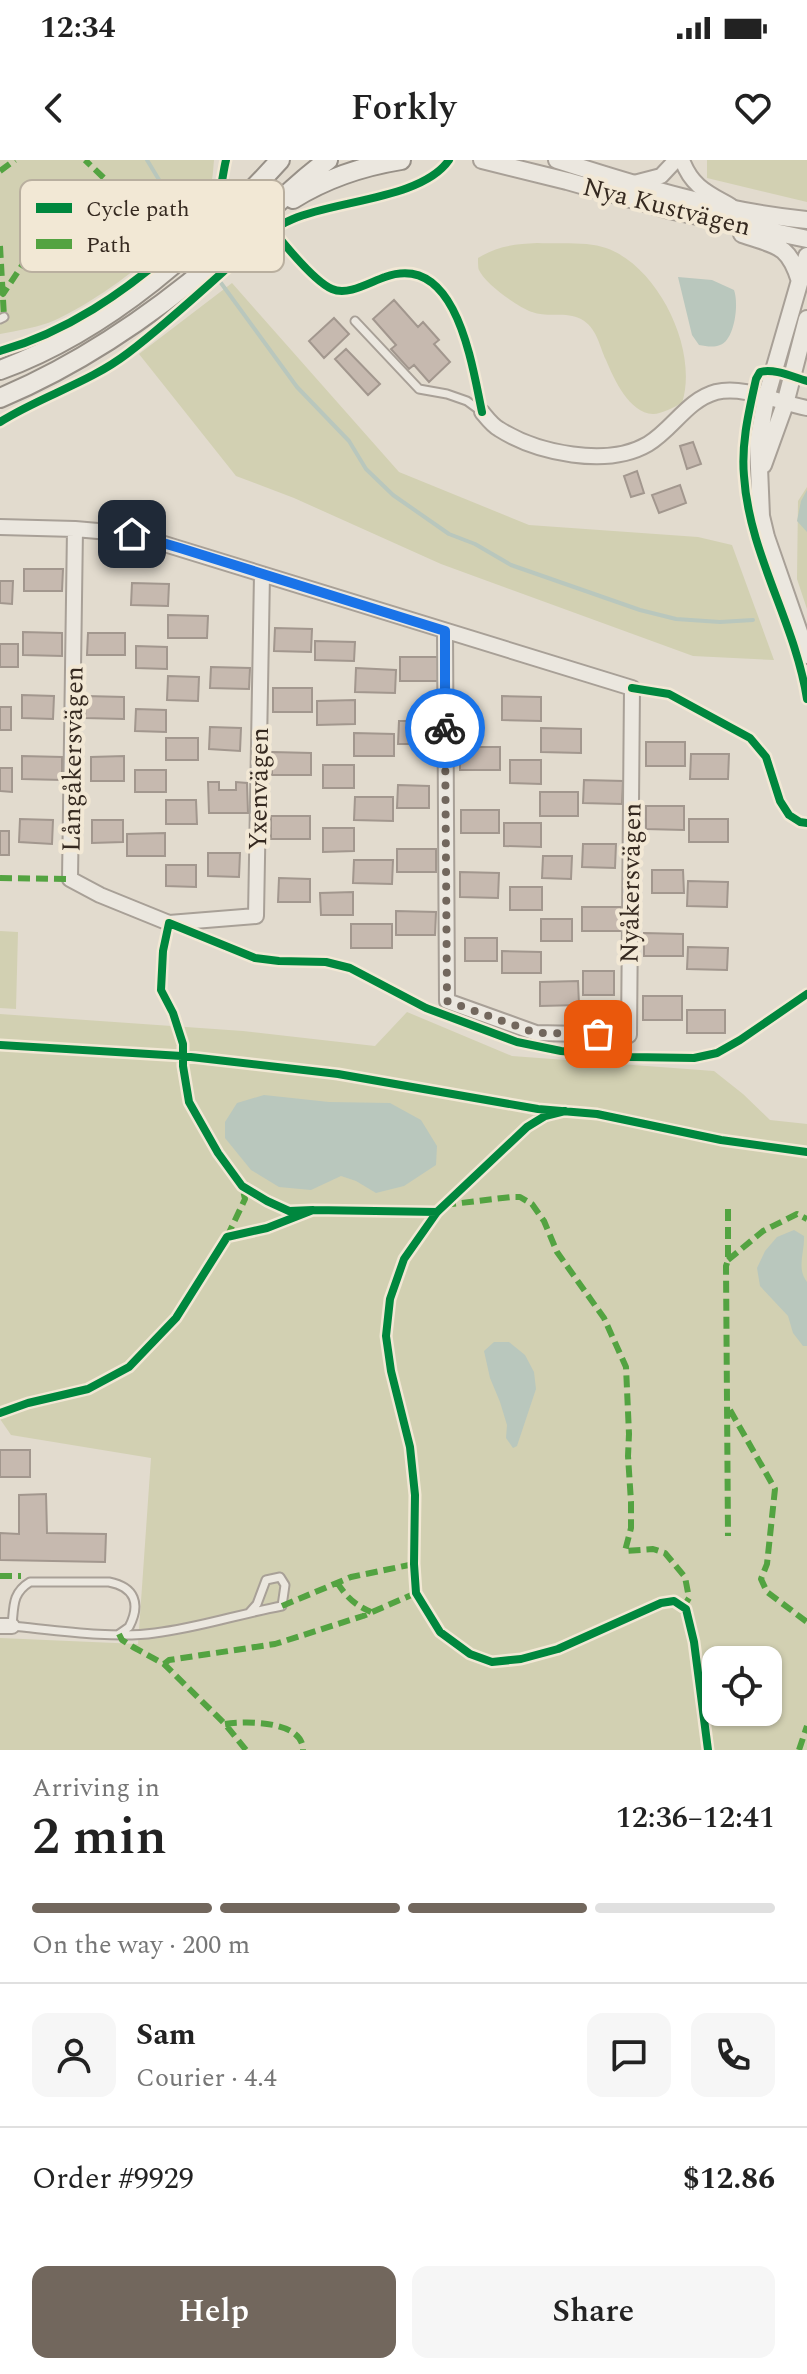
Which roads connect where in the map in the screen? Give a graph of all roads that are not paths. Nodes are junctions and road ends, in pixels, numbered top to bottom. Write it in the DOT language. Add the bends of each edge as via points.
graph roads {
  1 [pos="280,160"];
  2 [pos="328,160"];
  3 [pos="401,160"];
  4 [pos="482,160"];
  5 [pos="557,160"];
  6 [pos="676,160"];
  7 [pos="682,160"];
  8 [pos="260,180"];
  9 [pos="634,183"];
  10 [pos="284,197"];
  11 [pos="284,206"];
  12 [pos="735,208"];
  13 [pos="780,218"];
  14 [pos="807,220"];
  15 [pos="720,221"];
  16 [pos="807,227"];
  17 [pos="807,239"];
  18 [pos="807,256"];
  19 [pos="162,272"];
  20 [pos="200,272"];
  21 [pos="800,281"];
  22 [pos="807,319"];
  23 [pos="355,321"];
  24 [pos="0,370"];
  25 [pos="0,398"];
  26 [pos="766,398"];
  27 [pos="785,404"];
  28 [pos="807,408"];
  29 [pos="482,412"];
  30 [pos="759,482"];
  31 [pos="0,527"];
  32 [pos="75,529"];
  33 [pos="262,574"];
  34 [pos="445,631"];
  35 [pos="807,655"];
  36 [pos="169,923"];
  37 [pos="249,1613"];
  38 [pos="6,1626"];
  39 [pos="119,1634"];
  1 -- 8 [label="main road"];
  2 -- 10 [label="main road"];
  3 -- 11 [label="main road" via="317,186"];
  4 -- 15 [label="street, Nya Kustvägen"];
  5 -- 9 [label="street, Nya Kustvägen"];
  6 -- 9 [label="street" via="661,176"];
  7 -- 12 [label="street" via="703,190"];
  9 -- 12 [label="street, Nya Kustvägen"];
  12 -- 13 [label="street, Nya Kustvägen"];
  13 -- 14 [label="street, Nya Kustvägen"];
  13 -- 16 [label="street"];
  15 -- 17 [label="street, Nya Kustvägen"];
  15 -- 21 [label="street" via="731,231 783,249"];
  18 -- 21 [label="street"];
  19 -- 24 [label="main road" via="76,334"];
  20 -- 25 [label="main road" via="114,339"];
  21 -- 26 [label="street"];
  22 -- 27 [label="street"];
  23 -- 29 [label="lane" via="419,389 467,401"];
  26 -- 27 [label="street"];
  26 -- 29 [label="street" via="713,393 646,445 593,457 514,437"];
  26 -- 30 [label="street" via="758,443"];
  27 -- 28 [label="street"];
  27 -- 30 [label="street"];
  30 -- 35 [label="street" via="766,537"];
  31 -- 32 [label="street"];
  32 -- 33 [label="street" via="132,534"];
  32 -- 36 [label="street, Långåkersvägen" via="70,879"];
  33 -- 34 [label="street"];
  33 -- 36 [label="street, Yxenvägen" via="256,916"];
  34 -- 34 [label="street, Nyåkersvägen" via="447,1001 536,1033 629,1035 632,688"];
  37 -- 37 [label="lane" via="282,1606 285,1585 280,1577 266,1580"];
  37 -- 39 [label="lane" via="153,1634"];
  38 -- 39 [label="lane"];
  38 -- 39 [label="lane" via="15,1595 30,1582 109,1582 127,1588 135,1606 129,1627"];
}
